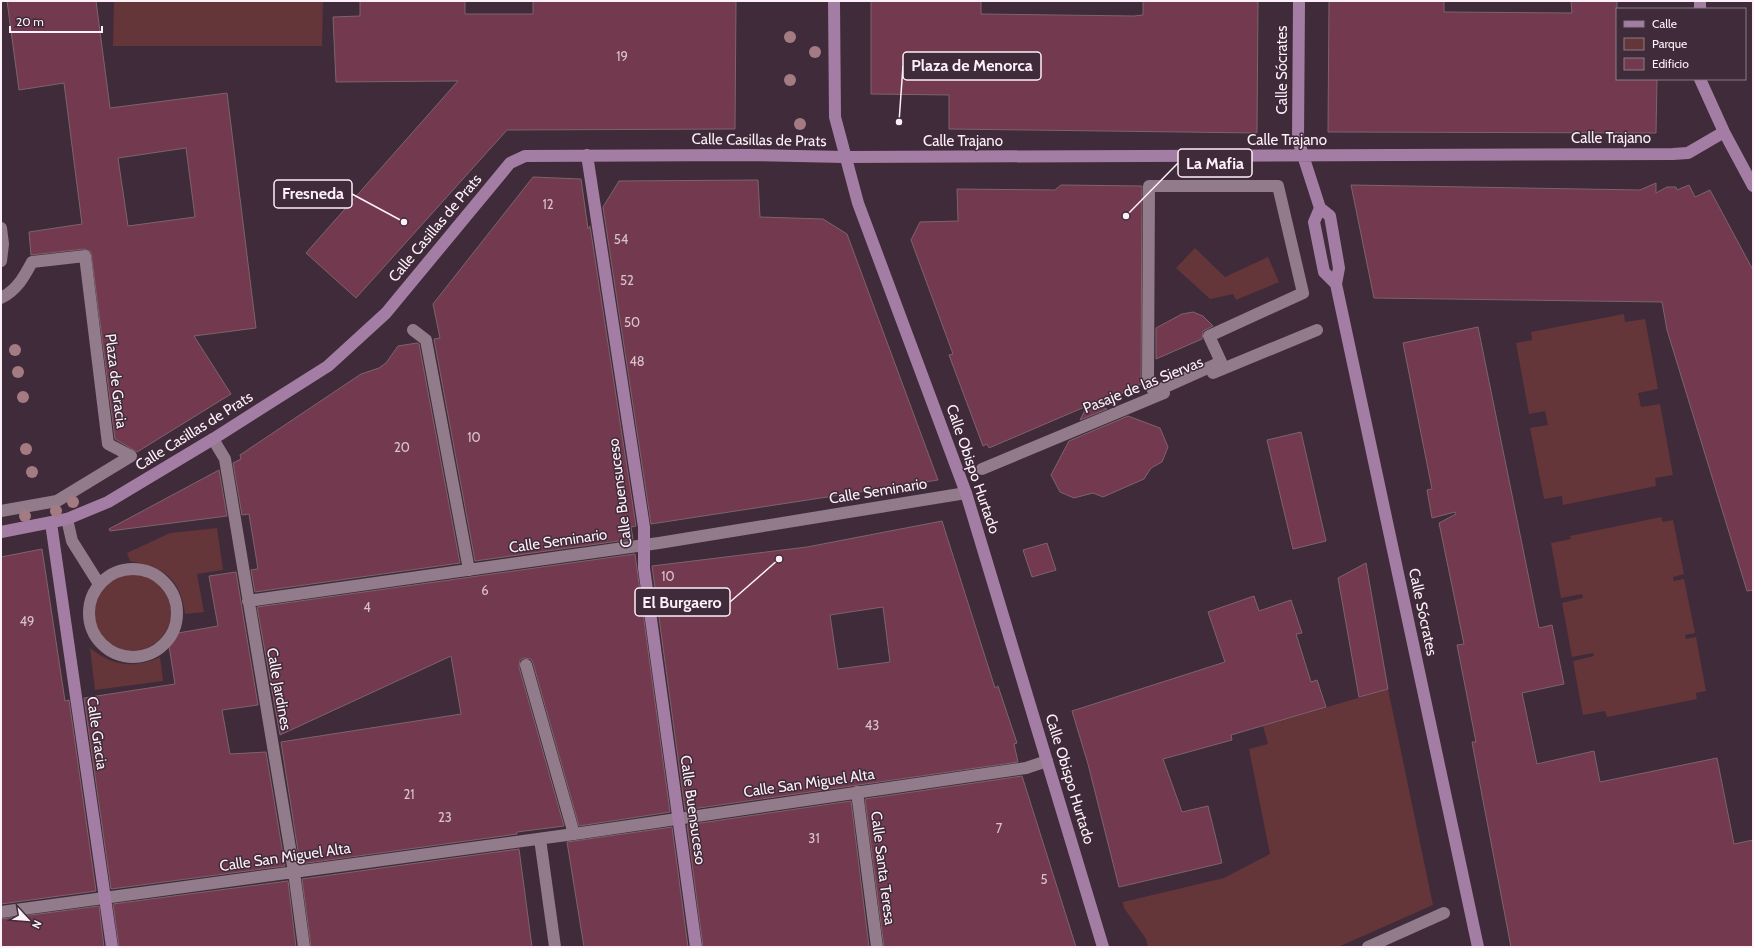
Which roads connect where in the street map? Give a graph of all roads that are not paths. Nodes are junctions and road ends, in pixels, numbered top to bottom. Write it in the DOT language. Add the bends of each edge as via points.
graph roads {
  1 [pos="834,1"];
  2 [pos="1298,1"];
  3 [pos="1700,80"];
  4 [pos="1724,132"];
  5 [pos="587,155"];
  6 [pos="1304,156"];
  7 [pos="844,157"];
  8 [pos="1753,186"];
  9 [pos="1320,208"];
  10 [pos="1,228"];
  11 [pos="1,261"];
  12 [pos="1336,284"];
  13 [pos="1,298"];
  14 [pos="414,330"];
  15 [pos="1317,330"];
  16 [pos="1156,394"];
  17 [pos="213,439"];
  18 [pos="982,469"];
  19 [pos="966,493"];
  20 [pos="1,511"];
  21 [pos="67,519"];
  22 [pos="51,523"];
  23 [pos="1,532"];
  24 [pos="643,545"];
  25 [pos="469,570"];
  26 [pos="100,584"];
  27 [pos="248,601"];
  28 [pos="526,665"];
  29 [pos="1047,761"];
  30 [pos="857,792"];
  31 [pos="677,819"];
  32 [pos="574,834"];
  33 [pos="540,839"];
  34 [pos="294,872"];
  35 [pos="105,898"];
  36 [pos="1,912"];
  37 [pos="1444,913"];
  38 [pos="112,947"];
  39 [pos="304,947"];
  40 [pos="555,947"];
  41 [pos="696,947"];
  42 [pos="877,947"];
  43 [pos="1103,947"];
  44 [pos="1368,947"];
  45 [pos="1478,947"];
  1 -- 7 [label="street, Calle Obispo Hurtado" via="834,117"];
  2 -- 6 [label="street, Calle Sócrates" via="1298,140"];
  3 -- 4 [label="street"];
  4 -- 6 [label="street, Calle Trajano" via="1688,153"];
  4 -- 8 [label="street"];
  5 -- 7 [label="street, Calle Casillas de Prats"];
  5 -- 17 [label="street, Calle Casillas de Prats" via="525,156 510,163 386,313 328,366"];
  5 -- 24 [label="street, Calle Buensuceso" via="642,519"];
  6 -- 7 [label="street, Calle Trajano"];
  6 -- 9 [label="street, Calle Sócrates"];
  7 -- 19 [label="street, Calle Obispo Hurtado" via="858,203"];
  9 -- 12 [label="street, Calle Sócrates" via="1330,216 1339,268"];
  9 -- 12 [label="street, Calle Sócrates" via="1314,222 1324,272"];
  10 -- 11 [label="street"];
  12 -- 45 [label="street, Calle Sócrates"];
  13 -- 20 [label="street, Plaza de Gracia" via="12,293 32,262 85,256 108,444 131,456 56,501"];
  14 -- 25 [label="street" via="426,340"];
  15 -- 16 [label="street, Pasaje de las Siervas"];
  16 -- 16 [label="street" via="1153,182 1278,186 1303,293 1209,336 1221,362"];
  16 -- 18 [label="street, Pasaje de las Siervas"];
  17 -- 21 [label="street, Calle Casillas de Prats" via="108,502"];
  17 -- 27 [label="street, Calle Jardines" via="225,459"];
  19 -- 24 [label="street, Calle Seminario"];
  19 -- 29 [label="street, Calle Obispo Hurtado"];
  21 -- 22 [label="street"];
  21 -- 26 [label="street" via="72,542"];
  22 -- 23 [label="street"];
  22 -- 35 [label="street, Calle Gracia"];
  24 -- 25 [label="street, Calle Seminario"];
  24 -- 31 [label="street, Calle Buensuceso"];
  25 -- 27 [label="street, Calle Seminario"];
  26 -- 26 [label="street" via="92,595 88,609 95,635 104,646 129,657 143,656 156,650 166,641 177,616 170,589 161,579 150,572 122,570 110,575"];
  27 -- 34 [label="street, Calle Jardines"];
  28 -- 32 [label="street"];
  29 -- 30 [label="street, Calle San Miguel Alta" via="1026,768"];
  29 -- 43 [label="street, Calle Obispo Hurtado"];
  30 -- 31 [label="street, Calle San Miguel Alta"];
  30 -- 42 [label="street, Calle Santa Teresa"];
  31 -- 32 [label="street, Calle San Miguel Alta"];
  31 -- 41 [label="street, Calle Buensuceso"];
  32 -- 33 [label="street, Calle San Miguel Alta"];
  33 -- 34 [label="street, Calle San Miguel Alta"];
  33 -- 40 [label="street"];
  34 -- 35 [label="street, Calle San Miguel Alta"];
  34 -- 39 [label="street, Calle Jardines"];
  35 -- 36 [label="street, Calle San Miguel Alta"];
  35 -- 38 [label="street, Calle Gracia"];
  37 -- 44 [label="street"];
}
